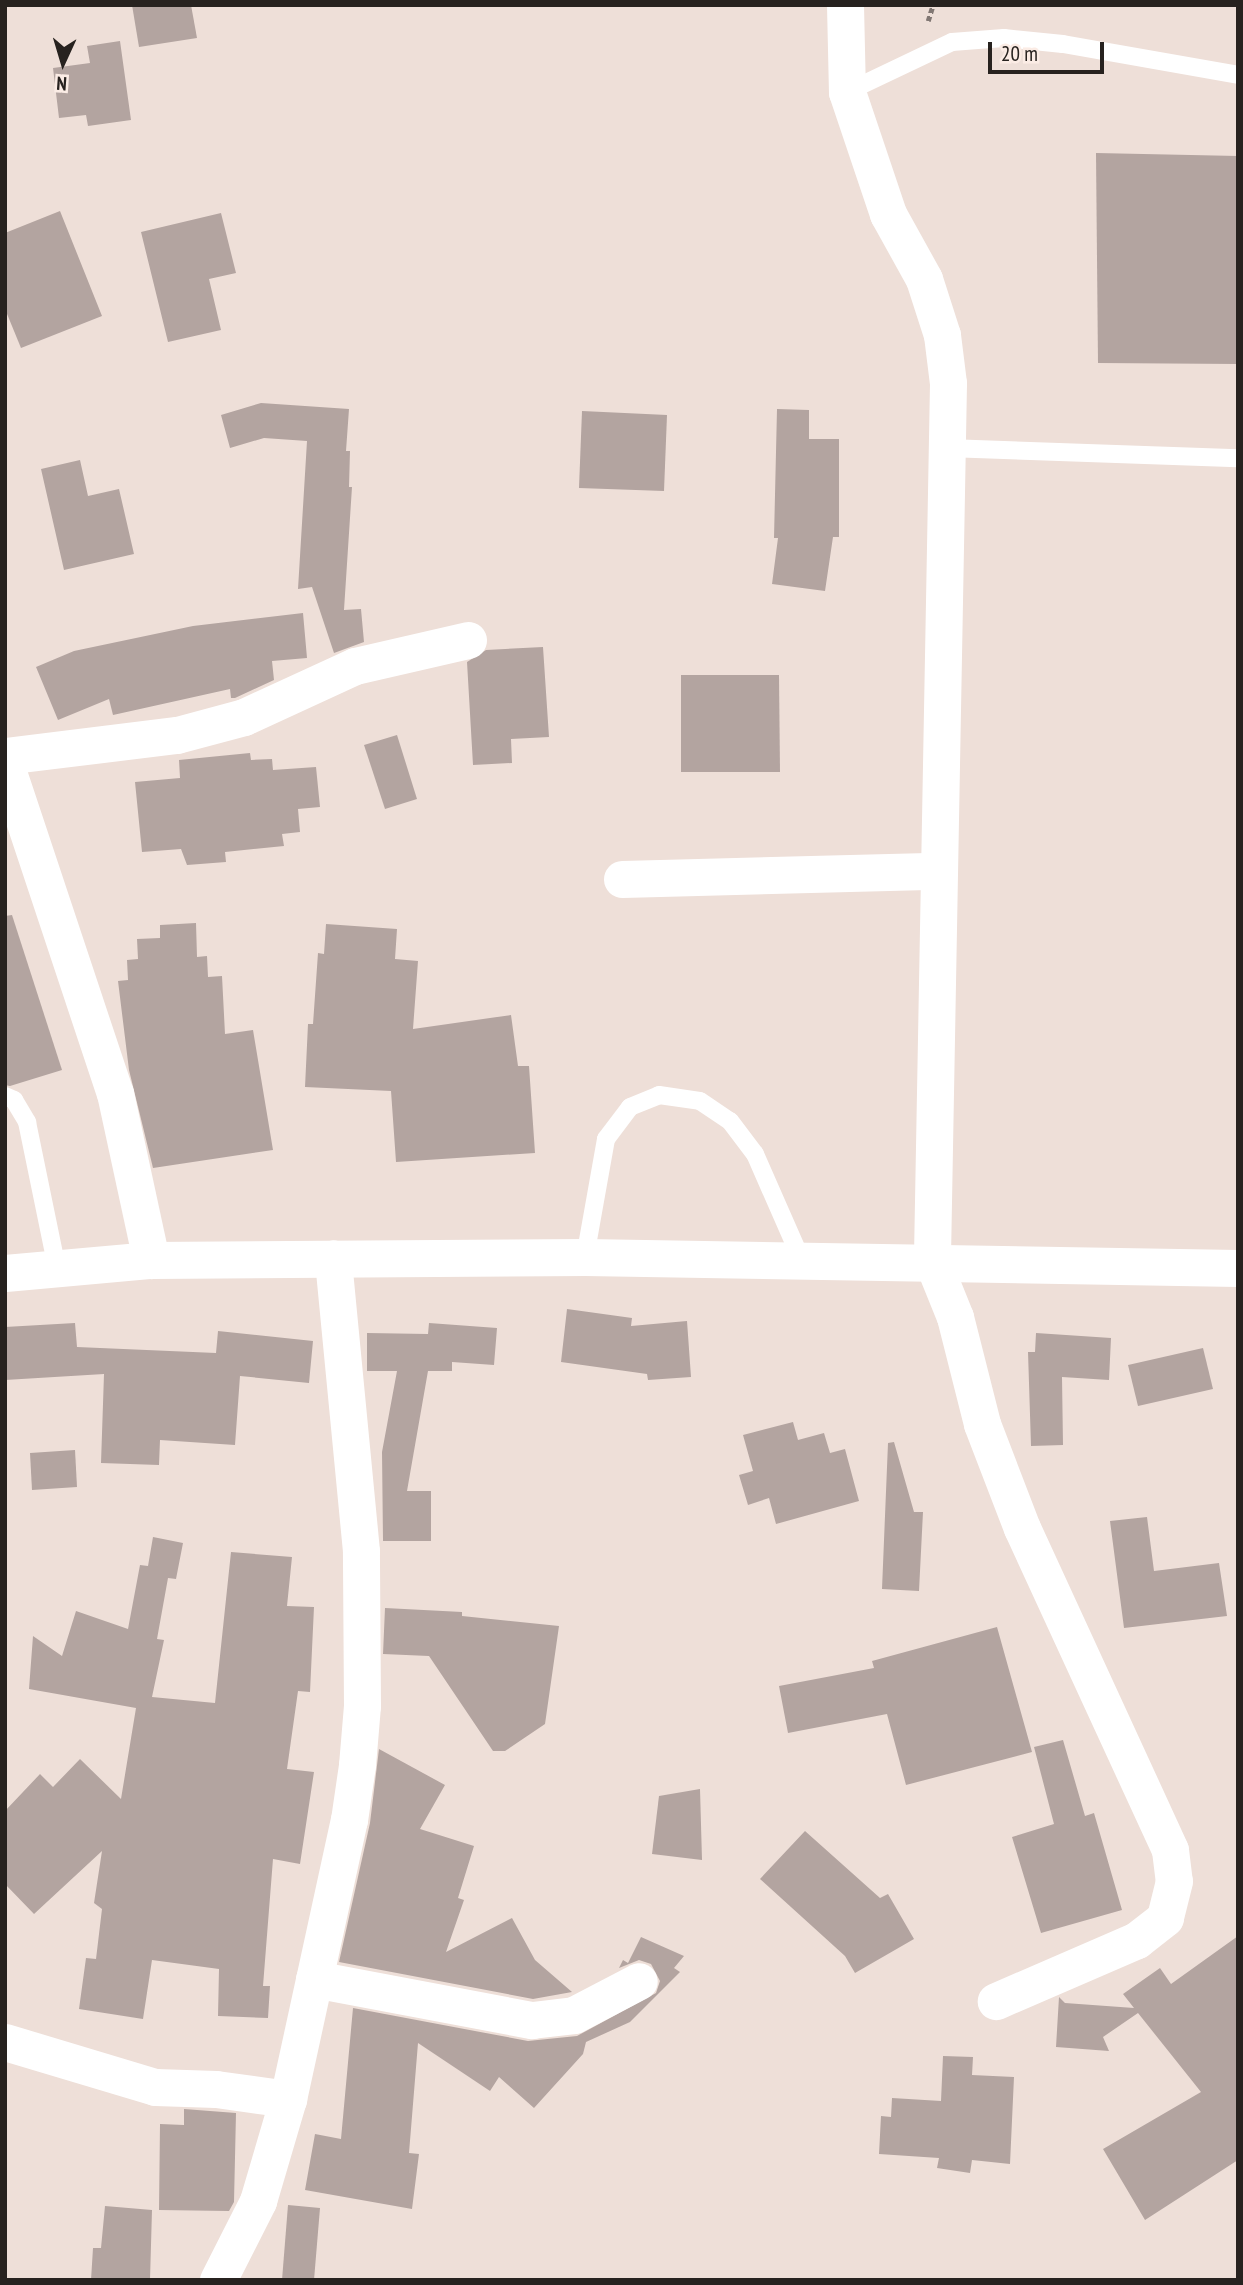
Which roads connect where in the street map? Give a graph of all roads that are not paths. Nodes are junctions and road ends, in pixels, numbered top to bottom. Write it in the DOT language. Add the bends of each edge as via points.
graph roads {
  1 [pos="845,5"];
  2 [pos="1238,75"];
  3 [pos="847,92"];
  4 [pos="947,447"];
  5 [pos="1238,458"];
  6 [pos="468,640"];
  7 [pos="5,756"];
  8 [pos="5,763"];
  9 [pos="938,871"];
  10 [pos="622,879"];
  11 [pos="5,1096"];
  12 [pos="585,1256"];
  13 [pos="333,1258"];
  14 [pos="151,1260"];
  15 [pos="932,1260"];
  16 [pos="802,1262"];
  17 [pos="57,1268"];
  18 [pos="1238,1268"];
  19 [pos="5,1273"];
  20 [pos="314,1979"];
  21 [pos="639,1981"];
  22 [pos="996,2001"];
  23 [pos="5,2042"];
  24 [pos="288,2099"];
  25 [pos="218,2280"];
  1 -- 3 [label="street"];
  2 -- 3 [label="lane" via="1004,38 952,42"];
  3 -- 4 [label="street" via="870,167 923,279 942,335 948,383"];
  4 -- 5 [label="lane"];
  4 -- 9 [label="street"];
  6 -- 7 [label="street" via="355,666 244,717 177,735"];
  8 -- 14 [label="street" via="115,1093"];
  9 -- 10 [label="street"];
  9 -- 15 [label="street"];
  11 -- 17 [label="lane" via="14,1100 27,1122"];
  12 -- 13 [label="street"];
  12 -- 16 [label="street"];
  12 -- 16 [label="lane" via="606,1139 630,1107 659,1095 700,1101 730,1121 755,1154"];
  13 -- 14 [label="street"];
  13 -- 20 [label="street" via="360,1550 362,1706 349,1820"];
  14 -- 17 [label="street"];
  15 -- 16 [label="street"];
  15 -- 18 [label="street"];
  15 -- 22 [label="street" via="955,1317 982,1424 1022,1528 1170,1850 1174,1881 1165,1918 1138,1940"];
  17 -- 19 [label="street"];
  20 -- 21 [label="street" via="532,2020 574,2015"];
  20 -- 24 [label="street"];
  23 -- 24 [label="street" via="155,2087"];
  24 -- 25 [label="street" via="258,2201"];
}
